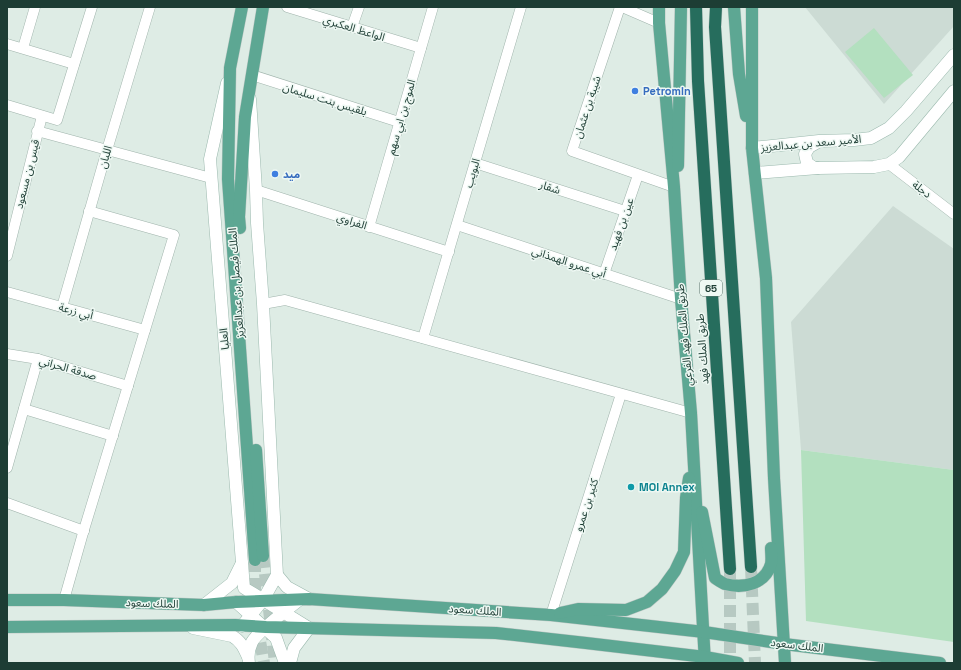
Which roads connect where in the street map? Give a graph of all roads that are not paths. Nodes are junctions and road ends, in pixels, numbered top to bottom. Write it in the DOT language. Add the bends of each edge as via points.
graph roads {
  1 [pos="35,7"];
  2 [pos="92,7"];
  3 [pos="150,7"];
  4 [pos="242,7"];
  5 [pos="263,7"];
  6 [pos="286,7"];
  7 [pos="358,7"];
  8 [pos="433,7"];
  9 [pos="521,7"];
  10 [pos="621,7"];
  11 [pos="659,7"];
  12 [pos="680,7"];
  13 [pos="696,7"];
  14 [pos="716,7"];
  15 [pos="734,7"];
  16 [pos="752,7"];
  17 [pos="659,23"];
  18 [pos="352,27"];
  19 [pos="7,44"];
  20 [pos="23,48"];
  21 [pos="421,48"];
  22 [pos="954,55"];
  23 [pos="74,64"];
  24 [pos="230,68"];
  25 [pos="252,76"];
  26 [pos="250,88"];
  27 [pos="954,91"];
  28 [pos="7,105"];
  29 [pos="42,116"];
  30 [pos="399,122"];
  31 [pos="37,131"];
  32 [pos="819,141"];
  33 [pos="752,148"];
  34 [pos="107,150"];
  35 [pos="475,163"];
  36 [pos="889,164"];
  37 [pos="818,168"];
  38 [pos="755,173"];
  39 [pos="638,175"];
  40 [pos="211,178"];
  41 [pos="674,187"];
  42 [pos="256,190"];
  43 [pos="89,211"];
  44 [pos="625,211"];
  45 [pos="954,214"];
  46 [pos="676,222"];
  47 [pos="457,225"];
  48 [pos="369,226"];
  49 [pos="449,252"];
  50 [pos="7,256"];
  51 [pos="604,274"];
  52 [pos="7,292"];
  53 [pos="681,299"];
  54 [pos="263,304"];
  55 [pos="62,307"];
  56 [pos="145,330"];
  57 [pos="423,338"];
  58 [pos="7,354"];
  59 [pos="38,359"];
  60 [pos="128,386"];
  61 [pos="621,394"];
  62 [pos="24,409"];
  63 [pos="690,413"];
  64 [pos="113,436"];
  65 [pos="693,459"];
  66 [pos="7,468"];
  67 [pos="774,478"];
  68 [pos="7,503"];
  69 [pos="84,531"];
  70 [pos="242,563"];
  71 [pos="751,567"];
  72 [pos="730,569"];
  73 [pos="277,575"];
  74 [pos="304,599"];
  75 [pos="7,600"];
  76 [pos="64,600"];
  77 [pos="263,600"];
  78 [pos="236,602"];
  79 [pos="204,605"];
  80 [pos="283,612"];
  81 [pos="251,615"];
  82 [pos="551,615"];
  83 [pos="178,626"];
  84 [pos="242,626"];
  85 [pos="7,627"];
  86 [pos="266,627"];
  87 [pos="309,628"];
  88 [pos="704,632"];
  89 [pos="784,644"];
  90 [pos="248,660"];
  91 [pos="705,660"];
  92 [pos="285,663"];
  93 [pos="290,663"];
  94 [pos="738,663"];
  95 [pos="785,663"];
  96 [pos="940,663"];
  1 -- 20 [label="street"];
  2 -- 23 [label="street"];
  3 -- 34 [label="street, اللبان"];
  4 -- 24 [label="main road, الملك فيصل بن عبدالعزيز"];
  5 -- 25 [label="main road, الملك فيصل بن عبدالعزيز"];
  6 -- 18 [label="street, الواعظ العكبري"];
  7 -- 18 [label="street"];
  8 -- 21 [label="street, الموج بن ابي سهم"];
  9 -- 35 [label="street, البويب"];
  10 -- 17 [label="street"];
  10 -- 39 [label="street, شيبة بن عثمان" via="572,151"];
  11 -- 17 [label="main road, طريق الملك فهد الفرعي"];
  12 -- 46 [label="main road"];
  13 -- 72 [label="highway, طريق الملك فهد / 65" via="698,81"];
  14 -- 71 [label="highway, 65" via="714,27"];
  15 -- 33 [label="main road" via="739,74"];
  16 -- 33 [label="main road"];
  17 -- 41 [label="main road, طريق الملك فهد الفرعي"];
  18 -- 21 [label="street, الواعظ العكبري"];
  19 -- 20 [label="street"];
  20 -- 23 [label="street"];
  21 -- 30 [label="street, الموج بن ابي سهم"];
  22 -- 32 [label="street, الأمير سعد بن عبدالعزيز" via="890,128 871,138"];
  23 -- 29 [label="street" via="57,120"];
  24 -- 26 [label="main road, الملك فيصل بن عبدالعزيز" via="228,179 259,558 239,217 245,117"];
  24 -- 40 [label="street, العليا" via="210,159"];
  25 -- 26 [label="main road, الملك فيصل بن عبدالعزيز"];
  25 -- 30 [label="street, بلقيس بنت سليمان"];
  26 -- 42 [label="street"];
  27 -- 36 [label="street" via="899,157"];
  28 -- 29 [label="street"];
  29 -- 31 [label="street, قيس بن مسعود"];
  30 -- 48 [label="street, الموج بن ابي سهم"];
  31 -- 34 [label="street"];
  31 -- 50 [label="street, قيس بن مسعود"];
  32 -- 33 [label="street, الأمير سعد بن عبدالعزيز"];
  32 -- 37 [label="street" via="809,147 806,154 807,163"];
  33 -- 38 [label="main road"];
  34 -- 40 [label="street"];
  34 -- 43 [label="street, اللبان"];
  35 -- 44 [label="street, شقار"];
  35 -- 47 [label="street, البويب"];
  36 -- 37 [label="street"];
  36 -- 45 [label="street, دجلة"];
  37 -- 38 [label="street"];
  38 -- 67 [label="main road" via="766,278"];
  39 -- 41 [label="street, شيبة بن عثمان"];
  39 -- 44 [label="street, عين بن فهيد"];
  40 -- 70 [label="street, العليا"];
  41 -- 46 [label="main road, طريق الملك فهد الفرعي"];
  42 -- 48 [label="street, الفراوي"];
  42 -- 54 [label="street"];
  43 -- 55 [label="street, اللبان"];
  43 -- 56 [label="street" via="174,235"];
  44 -- 51 [label="street, عين بن فهيد"];
  46 -- 53 [label="main road, طريق الملك فهد الفرعي"];
  47 -- 49 [label="street, البويب"];
  47 -- 51 [label="street, أبي عمرو الهمذاني"];
  48 -- 49 [label="street, الفراوي"];
  49 -- 57 [label="street, البويب"];
  51 -- 53 [label="street, أبي عمرو الهمذاني"];
  52 -- 55 [label="street, أبي زرعة"];
  53 -- 63 [label="main road, طريق الملك فهد الفرعي"];
  54 -- 57 [label="street" via="285,300"];
  54 -- 73 [label="street"];
  55 -- 56 [label="street, أبي زرعة"];
  56 -- 60 [label="street"];
  57 -- 61 [label="street"];
  58 -- 59 [label="street, صدقة الحراني"];
  59 -- 60 [label="street, صدقة الحراني"];
  59 -- 62 [label="street"];
  60 -- 64 [label="street"];
  61 -- 63 [label="street"];
  61 -- 82 [label="street, كثير بن عمرو"];
  62 -- 64 [label="street"];
  62 -- 66 [label="street"];
  63 -- 65 [label="main road, طريق الملك فهد الفرعي"];
  64 -- 69 [label="street"];
  65 -- 67 [label="main road" via="715,578 724,584 754,584 764,577 771,564"];
  65 -- 82 [label="main road" via="686,498 684,552 662,589 647,602 626,610 578,609"];
  65 -- 88 [label="main road, طريق الملك فهد الفرعي"];
  67 -- 89 [label="main road"];
  68 -- 69 [label="street"];
  69 -- 76 [label="street"];
  70 -- 77 [label="street, العليا" via="244,588"];
  70 -- 79 [label="street" via="232,583"];
  73 -- 74 [label="street" via="287,587"];
  73 -- 77 [label="street"];
  74 -- 77 [label="main road, الملك سعود"];
  74 -- 80 [label="street"];
  74 -- 82 [label="main road, الملك سعود"];
  75 -- 76 [label="main road, الملك سعود"];
  76 -- 79 [label="main road, الملك سعود"];
  77 -- 78 [label="main road, الملك سعود"];
  77 -- 80 [label="street, العليا"];
  77 -- 81 [label="street"];
  78 -- 79 [label="main road, الملك سعود"];
  78 -- 81 [label="street"];
  80 -- 86 [label="street"];
  80 -- 87 [label="street, العليا"];
  81 -- 84 [label="street"];
  81 -- 86 [label="street"];
  82 -- 88 [label="main road, الملك سعود"];
  83 -- 84 [label="main road, الملك سعود"];
  83 -- 85 [label="main road, الملك سعود"];
  83 -- 90 [label="street" via="232,636 243,646"];
  84 -- 86 [label="main road, الملك سعود"];
  86 -- 87 [label="main road, الملك سعود"];
  86 -- 90 [label="street" via="253,640"];
  86 -- 92 [label="street" via="276,638"];
  87 -- 91 [label="main road, الملك سعود" via="496,634 586,643"];
  87 -- 93 [label="street" via="294,648"];
  88 -- 89 [label="main road, الملك سعود"];
  88 -- 91 [label="main road, طريق الملك فهد الفرعي"];
  89 -- 95 [label="main road"];
  89 -- 96 [label="main road, الملك سعود"];
  91 -- 94 [label="main road, الملك سعود"];
}
